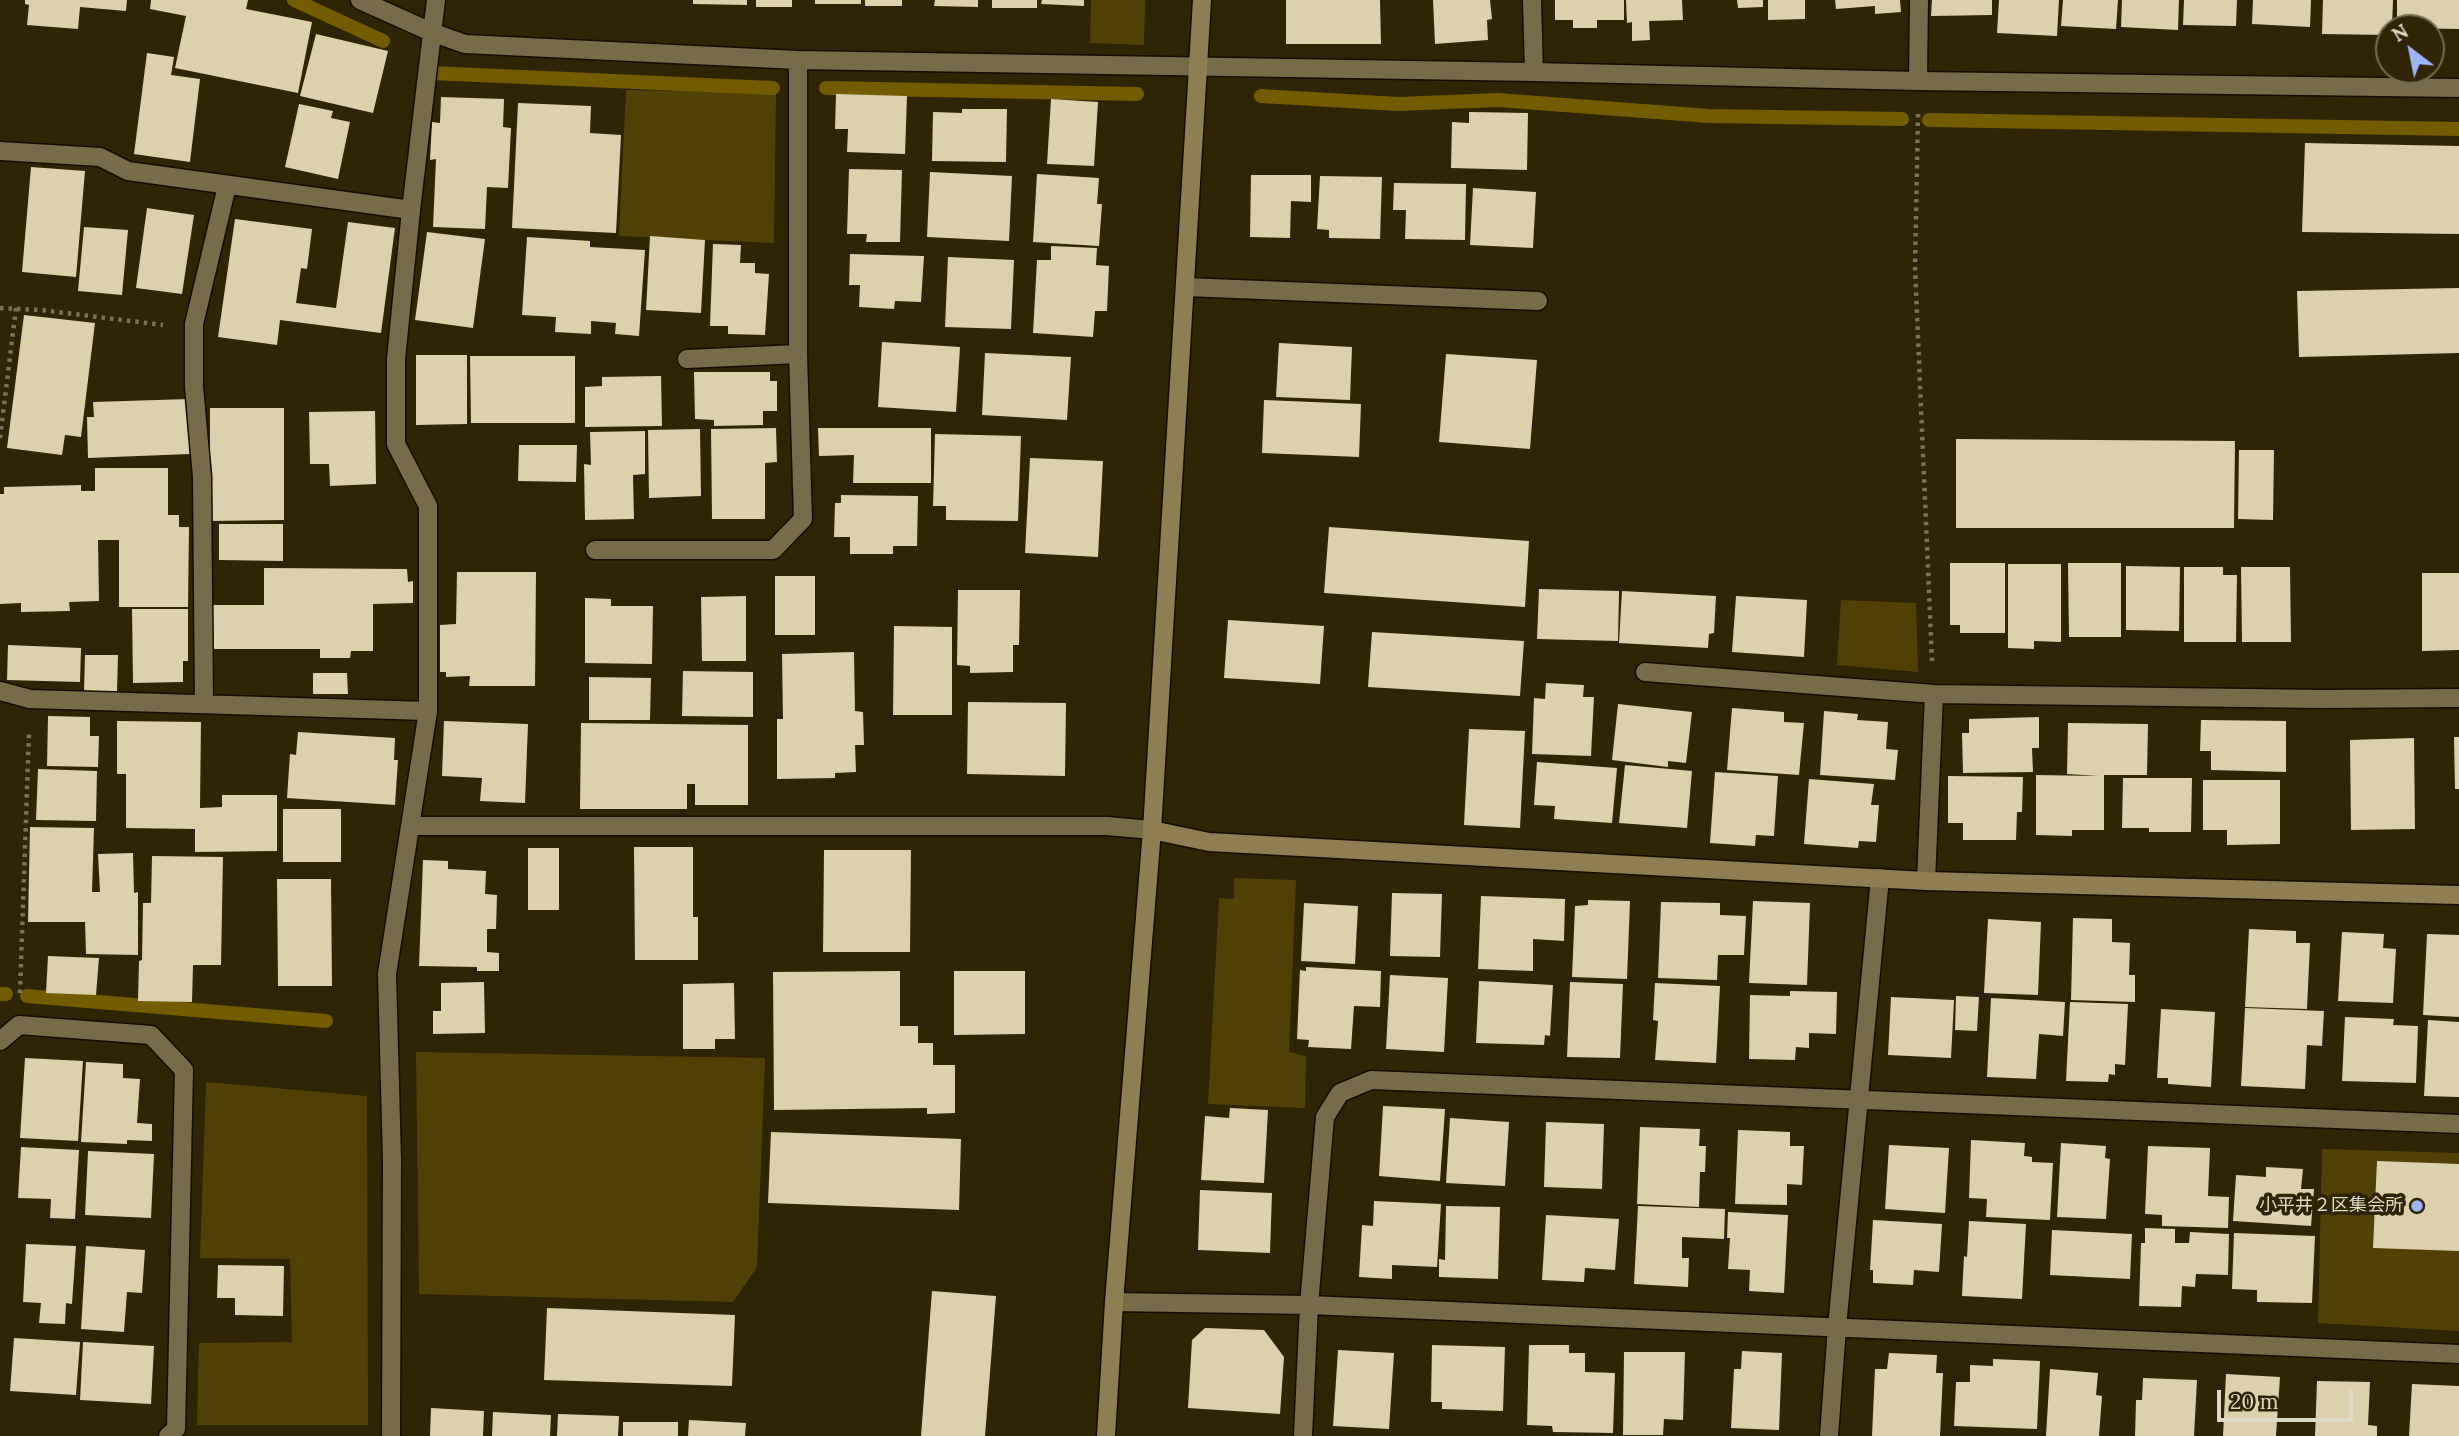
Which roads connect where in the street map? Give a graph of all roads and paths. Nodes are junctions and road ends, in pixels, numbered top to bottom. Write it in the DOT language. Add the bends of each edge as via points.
graph roads {
  1 [pos="360,0"];
  2 [pos="436,0"];
  3 [pos="1202,0"];
  4 [pos="1532,0"];
  5 [pos="1919,0"];
  6 [pos="431,32"];
  7 [pos="798,60"];
  8 [pos="1199,66"];
  9 [pos="1534,72"];
  10 [pos="1918,81"];
  11 [pos="2459,88"];
  12 [pos="0,151"];
  13 [pos="228,186"];
  14 [pos="411,210"];
  15 [pos="1185,287"];
  16 [pos="1538,301"];
  17 [pos="0,308"];
  18 [pos="16,308"];
  19 [pos="194,329"];
  20 [pos="798,354"];
  21 [pos="687,359"];
  22 [pos="0,438"];
  23 [pos="595,550"];
  24 [pos="1645,672"];
  25 [pos="0,691"];
  26 [pos="1934,694"];
  27 [pos="2459,698"];
  28 [pos="30,699"];
  29 [pos="204,704"];
  30 [pos="428,711"];
  31 [pos="412,826"];
  32 [pos="1152,830"];
  33 [pos="1880,878"];
  34 [pos="1926,881"];
  35 [pos="2459,895"];
  36 [pos="19,1025"];
  37 [pos="0,1041"];
  38 [pos="1859,1101"];
  39 [pos="2459,1124"];
  40 [pos="1114,1302"];
  41 [pos="1309,1305"];
  42 [pos="1837,1327"];
  43 [pos="2459,1354"];
  44 [pos="168,1436"];
  45 [pos="391,1436"];
  46 [pos="1106,1436"];
  47 [pos="1303,1436"];
  48 [pos="1829,1436"];
  1 -- 6 [label="street"];
  2 -- 6 [label="street"];
  3 -- 8 [label="street"];
  4 -- 9 [label="street"];
  5 -- 10 [label="street"];
  6 -- 7 [label="street" via="465,44"];
  6 -- 14 [label="street"];
  7 -- 8 [label="street"];
  7 -- 20 [label="street"];
  8 -- 9 [label="street"];
  8 -- 15 [label="street"];
  9 -- 10 [label="street"];
  10 -- 11 [label="street"];
  10 -- 26 [label="path" via="1915,268"];
  12 -- 13 [label="street" via="100,157 128,171"];
  13 -- 14 [label="street"];
  13 -- 19 [label="street"];
  14 -- 30 [label="street" via="396,359 396,444 428,506"];
  15 -- 16 [label="street"];
  15 -- 32 [label="street"];
  17 -- 18 [label="path"];
  18 -- 19 [label="path"];
  18 -- 22 [label="path"];
  19 -- 29 [label="street" via="202,477"];
  20 -- 21 [label="street"];
  20 -- 23 [label="street" via="803,519 773,550"];
  24 -- 26 [label="street"];
  25 -- 28 [label="street"];
  26 -- 27 [label="street"];
  26 -- 34 [label="street"];
  28 -- 29 [label="street"];
  28 -- 36 [label="path"];
  29 -- 30 [label="street"];
  30 -- 31 [label="street"];
  31 -- 32 [label="street" via="1107,826"];
  31 -- 45 [label="street" via="387,974 393,1160"];
  32 -- 33 [label="street" via="1209,842"];
  32 -- 40 [label="street"];
  33 -- 34 [label="street"];
  33 -- 38 [label="street"];
  34 -- 35 [label="street"];
  36 -- 37 [label="street"];
  36 -- 44 [label="street" via="151,1035 184,1070 176,1429"];
  38 -- 39 [label="street"];
  38 -- 41 [label="street" via="1371,1080 1340,1093 1325,1117"];
  38 -- 42 [label="street"];
  40 -- 41 [label="street"];
  40 -- 46 [label="street"];
  41 -- 42 [label="street"];
  41 -- 47 [label="street"];
  42 -- 43 [label="street"];
  42 -- 48 [label="street"];
}
